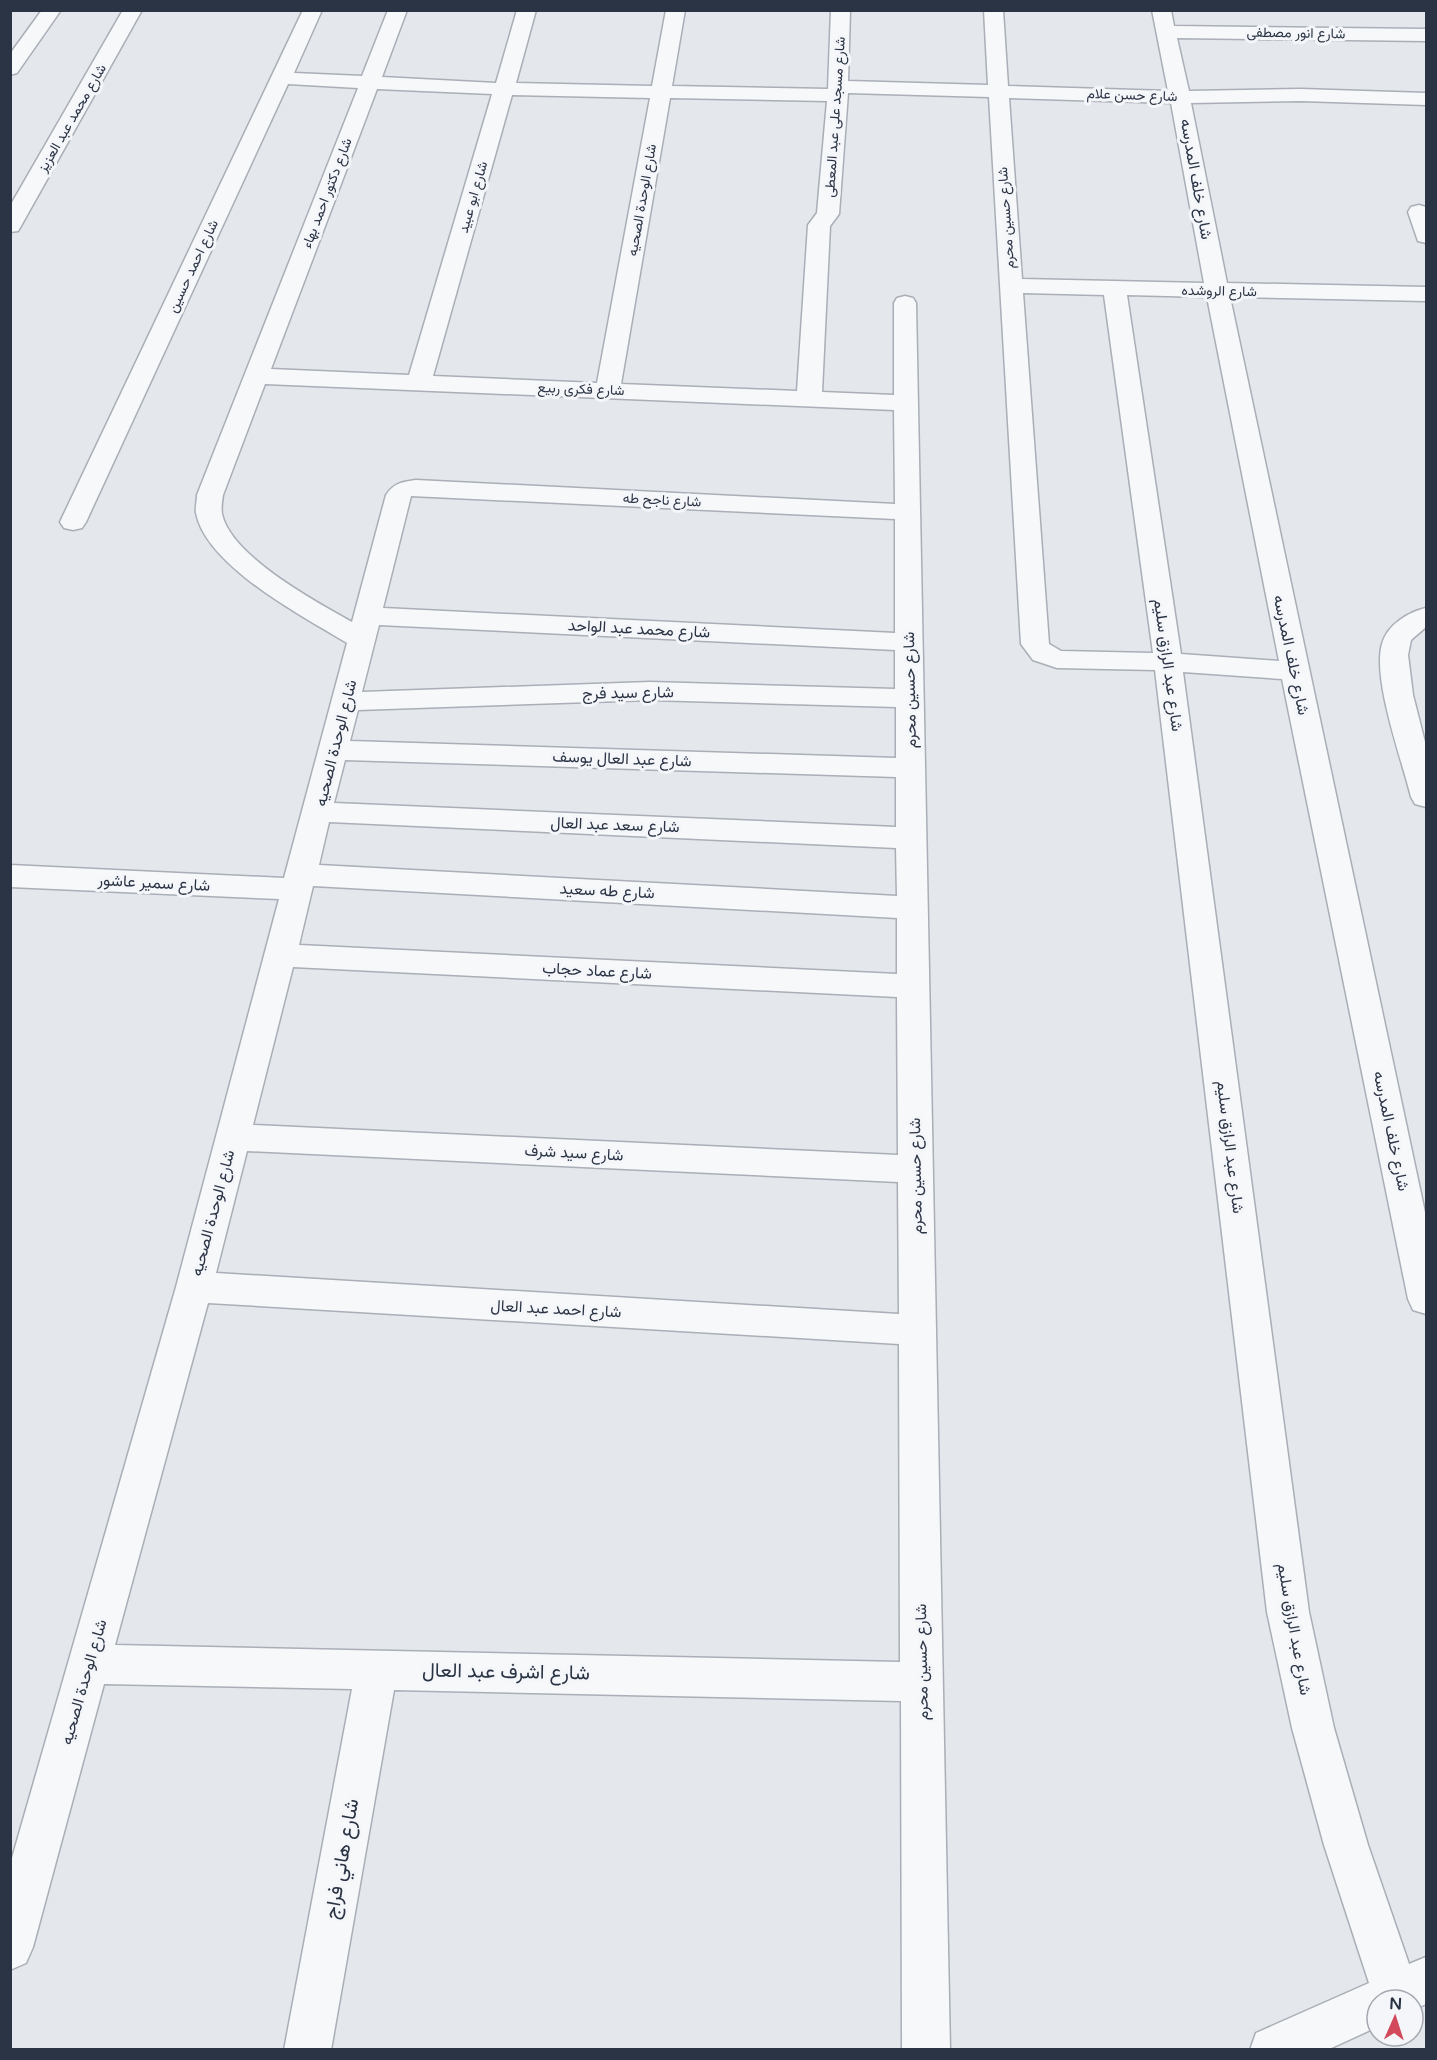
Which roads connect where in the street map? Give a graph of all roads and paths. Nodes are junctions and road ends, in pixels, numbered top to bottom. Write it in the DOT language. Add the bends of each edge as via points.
graph roads {
  1 [pos="52,10"];
  2 [pos="133,10"];
  3 [pos="313,10"];
  4 [pos="398,10"];
  5 [pos="527,10"];
  6 [pos="676,10"];
  7 [pos="841,10"];
  8 [pos="993,10"];
  9 [pos="1163,21"];
  10 [pos="1426,34"];
  11 [pos="10,69"];
  12 [pos="281,78"];
  13 [pos="369,84"];
  14 [pos="504,89"];
  15 [pos="838,91"];
  16 [pos="998,91"];
  17 [pos="662,93"];
  18 [pos="1181,97"];
  19 [pos="1426,99"];
  20 [pos="10,178"];
  21 [pos="37,179"];
  22 [pos="1419,212"];
  23 [pos="10,226"];
  24 [pos="1426,236"];
  25 [pos="1011,286"];
  26 [pos="1115,289"];
  27 [pos="1216,291"];
  28 [pos="1426,294"];
  29 [pos="905,303"];
  30 [pos="256,376"];
  31 [pos="419,383"];
  32 [pos="608,390"];
  33 [pos="809,399"];
  34 [pos="906,403"];
  35 [pos="416,488"];
  36 [pos="908,512"];
  37 [pos="73,522"];
  38 [pos="1426,616"];
  39 [pos="365,628"];
  40 [pos="910,642"];
  41 [pos="1168,662"];
  42 [pos="1294,671"];
  43 [pos="910,698"];
  44 [pos="347,701"];
  45 [pos="334,750"];
  46 [pos="911,768"];
  47 [pos="1426,797"];
  48 [pos="318,813"];
  49 [pos="912,838"];
  50 [pos="10,876"];
  51 [pos="300,882"];
  52 [pos="912,908"];
  53 [pos="281,955"];
  54 [pos="914,986"];
  55 [pos="233,1137"];
  56 [pos="916,1169"];
  57 [pos="194,1287"];
  58 [pos="1426,1299"];
  59 [pos="918,1330"];
  60 [pos="90,1664"];
  61 [pos="376,1669"];
  62 [pos="922,1682"];
  63 [pos="10,1947"];
  64 [pos="1394,1988"];
  65 [pos="1365,2009"];
  66 [pos="307,2049"];
  67 [pos="927,2049"];
  68 [pos="1273,2049"];
  1 -- 11 [label="street"];
  2 -- 21 [label="street, شارع محمد عبد العزيز"];
  3 -- 12 [label="street, شارع احمد حسين"];
  4 -- 13 [label="street, شارع دكتور احمد بهاء"];
  5 -- 14 [label="street, شارع ابو عبيد"];
  6 -- 17 [label="street, شارع الوحدة الصحيه"];
  7 -- 15 [label="street, شارع مسجد على عبد المعطى"];
  8 -- 16 [label="street, شارع حسين محرم"];
  9 -- 10 [label="street, شارع انور مصطفى"];
  9 -- 18 [label="street, شارع خلف المدرسه"];
  12 -- 13 [label="street, شارع حسن علام"];
  12 -- 37 [label="street, شارع احمد حسين"];
  13 -- 14 [label="street, شارع حسن علام"];
  13 -- 30 [label="street, شارع دكتور احمد بهاء"];
  14 -- 17 [label="street, شارع حسن علام"];
  14 -- 31 [label="street, شارع ابو عبيد"];
  15 -- 16 [label="street, شارع حسن علام"];
  15 -- 17 [label="street, شارع حسن علام"];
  15 -- 33 [label="street, شارع مسجد على عبد المعطى" via="828,214 819,225"];
  16 -- 18 [label="street, شارع حسن علام"];
  16 -- 25 [label="street, شارع حسين محرم"];
  17 -- 32 [label="street, شارع الوحدة الصحيه"];
  18 -- 19 [label="street, شارع حسن علام"];
  18 -- 27 [label="street, شارع خلف المدرسه"];
  20 -- 21 [label="street"];
  21 -- 23 [label="street, شارع محمد عبد العزيز"];
  22 -- 24 [label="street"];
  25 -- 26 [label="street, شارع الروشده"];
  25 -- 41 [label="street, شارع حسين محرم" via="1035,644 1039,652 1061,660"];
  26 -- 27 [label="street, شارع الروشده"];
  26 -- 41 [label="street, شارع عبد الرازق سليم"];
  27 -- 28 [label="street, شارع الروشده"];
  27 -- 42 [label="street, شارع خلف المدرسه"];
  29 -- 34 [label="street, شارع حسين محرم"];
  30 -- 31 [label="street, شارع فكرى ربيع"];
  30 -- 39 [label="street, شارع دكتور احمد بهاء" via="210,495 209,515 221,538 250,571"];
  31 -- 32 [label="street, شارع فكرى ربيع"];
  32 -- 33 [label="street, شارع فكرى ربيع"];
  33 -- 34 [label="street, شارع فكرى ربيع"];
  34 -- 36 [label="street, شارع حسين محرم"];
  35 -- 36 [label="street, شارع ناجح طه"];
  35 -- 39 [label="street, شارع الوحدة الصحيه" via="399,495"];
  36 -- 40 [label="street, شارع حسين محرم"];
  38 -- 47 [label="street" via="1414,622 1396,644 1395,670"];
  39 -- 40 [label="street, شارع محمد عبد الواحد"];
  39 -- 44 [label="street, شارع الوحدة الصحيه"];
  40 -- 43 [label="street, شارع حسين محرم"];
  41 -- 42 [label="street, شارع حسين محرم"];
  41 -- 64 [label="street, شارع عبد الرازق سليم" via="1288,1612 1313,1728 1346,1845"];
  42 -- 58 [label="street, شارع خلف المدرسه"];
  43 -- 44 [label="street, شارع سيد فرج" via="650,691"];
  43 -- 46 [label="street, شارع حسين محرم"];
  44 -- 45 [label="street, شارع الوحدة الصحيه"];
  45 -- 46 [label="street, شارع عبد العال يوسف"];
  45 -- 48 [label="street, شارع الوحدة الصحيه"];
  46 -- 49 [label="street, شارع حسين محرم"];
  48 -- 49 [label="street, شارع سعد عبد العال"];
  48 -- 51 [label="street, شارع الوحدة الصحيه"];
  49 -- 52 [label="street, شارع حسين محرم"];
  50 -- 51 [label="street, شارع سمير عاشور"];
  51 -- 52 [label="street, شارع طه سعيد"];
  51 -- 53 [label="street, شارع الوحدة الصحيه"];
  52 -- 54 [label="street, شارع حسين محرم"];
  53 -- 54 [label="street, شارع عماد حجاب"];
  53 -- 55 [label="street, شارع الوحدة الصحيه"];
  54 -- 56 [label="street, شارع حسين محرم"];
  55 -- 56 [label="street, شارع سيد شرف"];
  55 -- 57 [label="street, شارع الوحدة الصحيه"];
  56 -- 59 [label="street, شارع حسين محرم"];
  57 -- 59 [label="street, شارع احمد عبد العال"];
  57 -- 60 [label="street, شارع الوحدة الصحيه"];
  59 -- 62 [label="street, شارع حسين محرم"];
  60 -- 61 [label="street, شارع اشرف عبد العال"];
  60 -- 63 [label="street, شارع الوحدة الصحيه"];
  61 -- 62 [label="street, شارع اشرف عبد العال"];
  61 -- 66 [label="street, شارع هاني فراج"];
  62 -- 67 [label="street, شارع حسين محرم"];
  65 -- 68 [label="street"];
}
